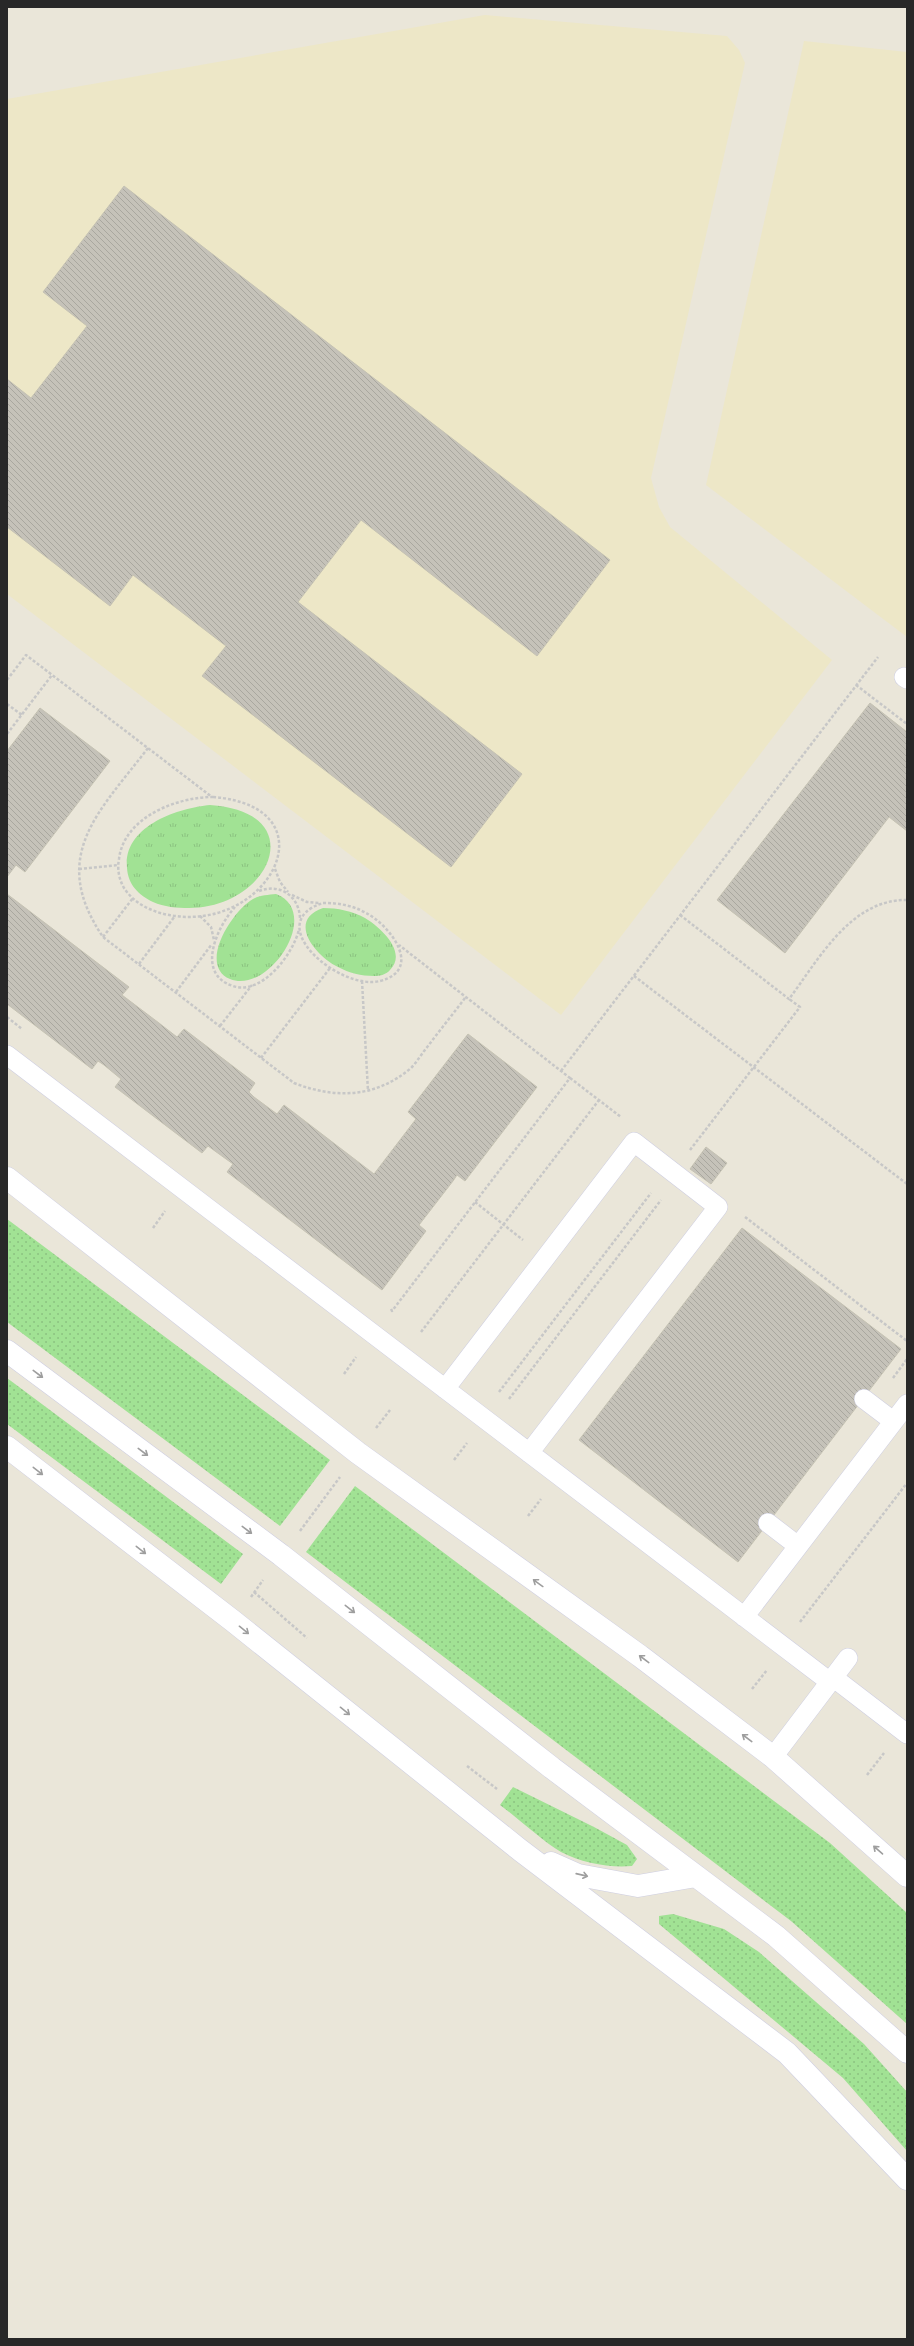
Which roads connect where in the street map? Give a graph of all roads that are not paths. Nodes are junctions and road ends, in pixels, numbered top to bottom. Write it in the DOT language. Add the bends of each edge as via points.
graph roads {
  1 [pos="7,1055"];
  2 [pos="7,1178"];
  3 [pos="7,1351"];
  4 [pos="445,1389"];
  5 [pos="864,1399"];
  6 [pos="907,1404"];
  7 [pos="893,1421"];
  8 [pos="7,1447"];
  9 [pos="530,1453"];
  10 [pos="768,1523"];
  11 [pos="798,1546"];
  12 [pos="744,1617"];
  13 [pos="848,1658"];
  14 [pos="832,1680"];
  15 [pos="907,1734"];
  16 [pos="773,1757"];
  17 [pos="520,1850"];
  18 [pos="696,1876"];
  19 [pos="907,1876"];
  20 [pos="907,2052"];
  21 [pos="907,2179"];
  1 -- 4 [label="lane"];
  16 -- 2 [label="street, one-way" via="640,1656 358,1453"];
  3 -- 18 [label="street, one-way" via="281,1555 552,1768"];
  4 -- 9 [label="lane"];
  4 -- 9 [label="lane" via="634,1142 718,1207"];
  5 -- 7 [label="lane"];
  6 -- 7 [label="lane"];
  7 -- 11 [label="lane"];
  8 -- 17 [label="street, one-way" via="233,1621"];
  9 -- 12 [label="lane"];
  10 -- 11 [label="lane"];
  11 -- 12 [label="lane"];
  12 -- 14 [label="lane"];
  13 -- 14 [label="lane"];
  14 -- 15 [label="lane"];
  14 -- 16 [label="lane"];
  19 -- 16 [label="street, one-way"];
  17 -- 18 [label="street, one-way" via="578,1875 638,1886"];
  17 -- 21 [label="street" via="788,2053"];
  18 -- 20 [label="street" via="776,1936"];
}
